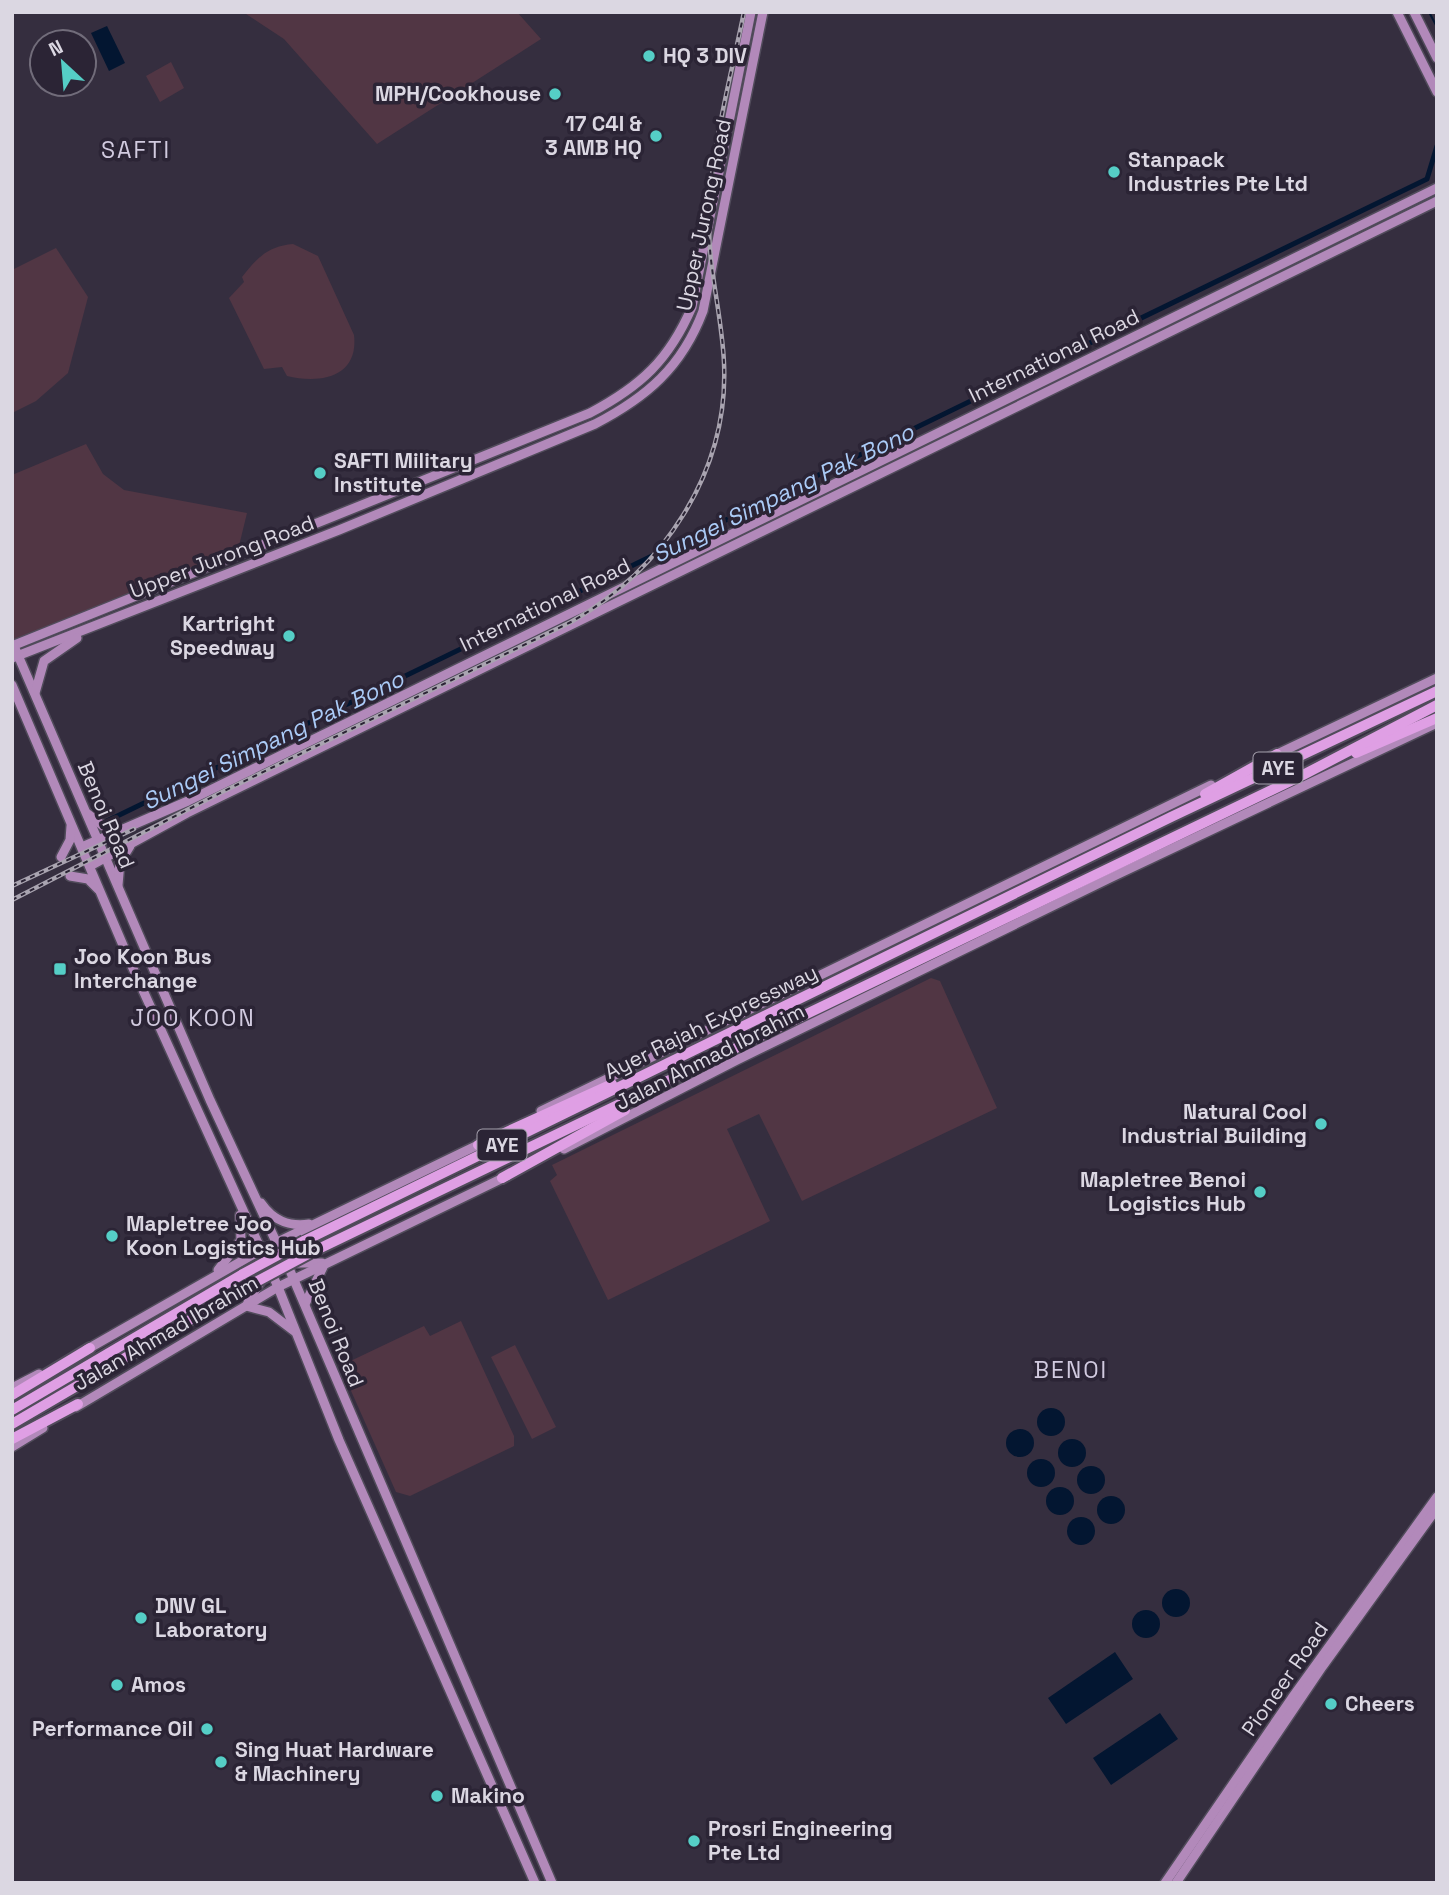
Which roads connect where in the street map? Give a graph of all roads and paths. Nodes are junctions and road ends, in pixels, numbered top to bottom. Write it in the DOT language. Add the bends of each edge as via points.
graph roads {
  1 [pos="751,12"];
  2 [pos="763,12"];
  3 [pos="1397,12"];
  4 [pos="1414,12"];
  5 [pos="1437,58"];
  6 [pos="1437,92"];
  7 [pos="1437,187"];
  8 [pos="1435,203"];
  9 [pos="417,481"];
  10 [pos="428,491"];
  11 [pos="136,597"];
  12 [pos="145,606"];
  13 [pos="97,625"];
  14 [pos="13,646"];
  15 [pos="15,657"];
  16 [pos="1437,678"];
  17 [pos="12,685"];
  18 [pos="1437,691"];
  19 [pos="14,693"];
  20 [pos="35,695"];
  21 [pos="1437,705"];
  22 [pos="1437,718"];
  23 [pos="1437,723"];
  24 [pos="1277,754"];
  25 [pos="1303,775"];
  26 [pos="87,813"];
  27 [pos="1171,817"];
  28 [pos="70,820"];
  29 [pos="124,829"];
  30 [pos="142,838"];
  31 [pos="97,840"];
  32 [pos="82,847"];
  33 [pos="61,857"];
  34 [pos="104,858"];
  35 [pos="90,866"];
  36 [pos="70,876"];
  37 [pos="118,890"];
  38 [pos="106,903"];
  39 [pos="699,1049"];
  40 [pos="646,1093"];
  41 [pos="478,1146"];
  42 [pos="245,1178"];
  43 [pos="502,1178"];
  44 [pos="234,1193"];
  45 [pos="316,1222"];
  46 [pos="303,1229"];
  47 [pos="276,1260"];
  48 [pos="327,1263"];
  49 [pos="209,1279"];
  50 [pos="295,1279"];
  51 [pos="278,1287"];
  52 [pos="305,1305"];
  53 [pos="245,1306"];
  54 [pos="298,1335"];
  55 [pos="90,1348"];
  56 [pos="12,1388"];
  57 [pos="12,1395"];
  58 [pos="78,1404"];
  59 [pos="12,1410"];
  60 [pos="12,1424"];
  61 [pos="12,1438"];
  62 [pos="12,1447"];
  63 [pos="1437,1497"];
  64 [pos="1437,1508"];
  65 [pos="535,1883"];
  66 [pos="552,1883"];
  67 [pos="1165,1883"];
  68 [pos="1176,1883"];
  1 -- 9 [label="main road, Upper Jurong Road" via="692,307 675,343 657,368 620,397"];
  2 -- 10 [label="main road, Upper Jurong Road" via="709,292 692,339 674,367 644,396 595,424"];
  3 -- 6 [label="main road"];
  4 -- 5 [label="main road"];
  7 -- 29 [label="main road, International Road"];
  8 -- 30 [label="main road, International Road" via="832,495"];
  9 -- 10 [label="main road" via="427,483"];
  9 -- 11 [label="main road, Upper Jurong Road"];
  10 -- 12 [label="main road, Upper Jurong Road"];
  11 -- 12 [label="main road"];
  11 -- 14 [label="main road, Upper Jurong Road"];
  12 -- 13 [label="main road, Upper Jurong Road"];
  13 -- 15 [label="main road, Upper Jurong Road"];
  13 -- 20 [label="main road" via="44,660"];
  14 -- 15 [label="main road, Benoi Road"];
  15 -- 20 [label="main road, Benoi Road"];
  16 -- 24 [label="main road, Jalan Ahmad Ibrahim"];
  17 -- 19 [label="main road, Benoi Road"];
  18 -- 27 [label="highway, Ayer Rajah Expressway / AYE"];
  19 -- 28 [label="main road, Benoi Road"];
  20 -- 26 [label="main road, Benoi Road"];
  21 -- 25 [label="highway, Ayer Rajah Expressway / AYE"];
  22 -- 25 [label="highway"];
  23 -- 43 [label="main road, Jalan Ahmad Ibrahim" via="1112,877"];
  24 -- 27 [label="highway"];
  24 -- 41 [label="main road, Jalan Ahmad Ibrahim" via="575,1094"];
  25 -- 40 [label="highway, Ayer Rajah Expressway / AYE"];
  26 -- 29 [label="main road" via="103,826"];
  26 -- 31 [label="main road, Benoi Road"];
  27 -- 39 [label="highway, Ayer Rajah Expressway / AYE"];
  28 -- 32 [label="main road, Benoi Road"];
  28 -- 33 [label="main road" via="70,840"];
  29 -- 31 [label="main road, International Road"];
  30 -- 34 [label="main road, International Road"];
  30 -- 37 [label="main road" via="124,853"];
  31 -- 32 [label="main road, International Road"];
  31 -- 34 [label="main road, Benoi Road"];
  32 -- 35 [label="main road, Benoi Road"];
  34 -- 35 [label="main road, International Road"];
  34 -- 37 [label="main road, Benoi Road"];
  35 -- 38 [label="main road, Benoi Road"];
  36 -- 38 [label="main road" via="88,879"];
  37 -- 42 [label="main road, Benoi Road"];
  38 -- 44 [label="main road, Benoi Road"];
  39 -- 41 [label="highway"];
  39 -- 59 [label="highway, Ayer Rajah Expressway / AYE, bridge" via="304,1241"];
  40 -- 43 [label="highway" via="611,1119"];
  40 -- 60 [label="highway, Ayer Rajah Expressway / AYE, bridge" via="310,1253"];
  41 -- 45 [label="main road, Jalan Ahmad Ibrahim"];
  42 -- 45 [label="main road" via="272,1216 298,1225"];
  42 -- 47 [label="main road, Benoi Road"];
  43 -- 48 [label="main road, Jalan Ahmad Ibrahim"];
  44 -- 47 [label="main road, Benoi Road"];
  44 -- 49 [label="main road" via="241,1240"];
  45 -- 46 [label="main road, Jalan Ahmad Ibrahim"];
  46 -- 47 [label="main road"];
  46 -- 47 [label="main road, Jalan Ahmad Ibrahim"];
  47 -- 48 [label="main road"];
  47 -- 49 [label="main road, Jalan Ahmad Ibrahim" via="239,1262"];
  47 -- 50 [label="main road, Benoi Road"];
  47 -- 51 [label="main road, Benoi Road"];
  47 -- 53 [label="main road"];
  48 -- 50 [label="main road, Jalan Ahmad Ibrahim"];
  48 -- 52 [label="main road"];
  49 -- 55 [label="main road, Jalan Ahmad Ibrahim"];
  50 -- 51 [label="main road, Jalan Ahmad Ibrahim"];
  50 -- 52 [label="main road, Benoi Road"];
  51 -- 53 [label="main road, Jalan Ahmad Ibrahim"];
  51 -- 54 [label="main road, Benoi Road"];
  52 -- 66 [label="main road, Benoi Road"];
  53 -- 54 [label="main road" via="268,1312"];
  53 -- 58 [label="main road, Jalan Ahmad Ibrahim"];
  54 -- 65 [label="main road, Benoi Road" via="339,1440"];
  55 -- 56 [label="main road, Jalan Ahmad Ibrahim"];
  55 -- 57 [label="highway"];
  58 -- 61 [label="highway"];
  58 -- 62 [label="main road, Jalan Ahmad Ibrahim"];
  63 -- 67 [label="main road, Pioneer Road"];
  64 -- 68 [label="main road, Pioneer Road" via="1322,1667"];
}
